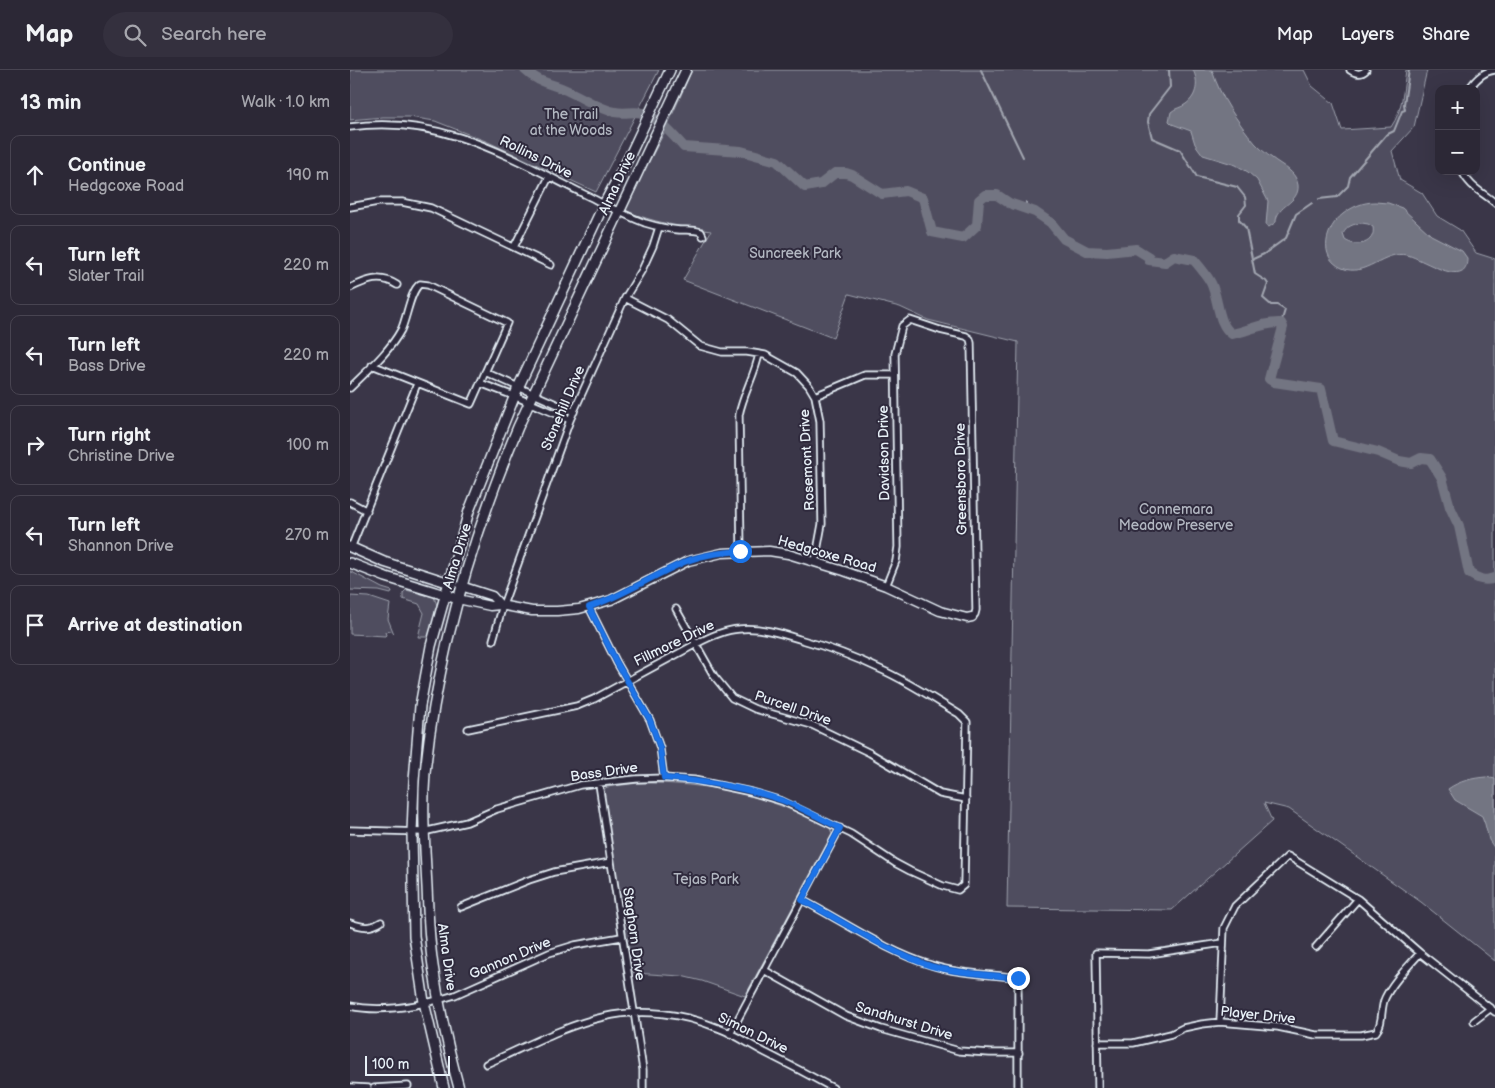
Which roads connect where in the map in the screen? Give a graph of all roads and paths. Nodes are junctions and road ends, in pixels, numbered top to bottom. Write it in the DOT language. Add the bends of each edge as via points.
graph roads {
  1 [pos="686,70"];
  2 [pos="1350,70"];
  3 [pos="1366,70"];
  4 [pos="1495,70"];
  5 [pos="669,73"];
  6 [pos="1472,85"];
  7 [pos="350,127"];
  8 [pos="1464,175"];
  9 [pos="549,177"];
  10 [pos="604,204"];
  11 [pos="1495,204"];
  12 [pos="350,207"];
  13 [pos="619,211"];
  14 [pos="659,227"];
  15 [pos="703,236"];
  16 [pos="514,247"];
  17 [pos="551,265"];
  18 [pos="397,285"];
  19 [pos="350,288"];
  20 [pos="625,298"];
  21 [pos="970,339"];
  22 [pos="759,354"];
  23 [pos="372,365"];
  24 [pos="485,372"];
  25 [pos="894,375"];
  26 [pos="480,383"];
  27 [pos="417,384"];
  28 [pos="350,388"];
  29 [pos="516,391"];
  30 [pos="814,396"];
  31 [pos="531,398"];
  32 [pos="574,412"];
  33 [pos="570,420"];
  34 [pos="482,478"];
  35 [pos="495,482"];
  36 [pos="350,502"];
  37 [pos="367,511"];
  38 [pos="350,548"];
  39 [pos="740,551"];
  40 [pos="815,562"];
  41 [pos="350,563"];
  42 [pos="448,582"];
  43 [pos="462,586"];
  44 [pos="886,586"];
  45 [pos="445,596"];
  46 [pos="458,599"];
  47 [pos="501,605"];
  48 [pos="589,607"];
  49 [pos="676,609"];
  50 [pos="972,617"];
  51 [pos="493,640"];
  52 [pos="696,644"];
  53 [pos="627,681"];
  54 [pos="420,706"];
  55 [pos="433,707"];
  56 [pos="468,729"];
  57 [pos="664,778"];
  58 [pos="599,784"];
  59 [pos="966,800"];
  60 [pos="840,828"];
  61 [pos="350,830"];
  62 [pos="423,832"];
  63 [pos="412,833"];
  64 [pos="611,862"];
  65 [pos="1358,899"];
  66 [pos="802,900"];
  67 [pos="461,907"];
  68 [pos="381,922"];
  69 [pos="350,923"];
  70 [pos="621,937"];
  71 [pos="1223,943"];
  72 [pos="1316,947"];
  73 [pos="1420,953"];
  74 [pos="764,970"];
  75 [pos="439,1000"];
  76 [pos="424,1002"];
  77 [pos="350,1006"];
  78 [pos="1493,1010"];
  79 [pos="633,1012"];
  80 [pos="1474,1021"];
  81 [pos="1220,1022"];
  82 [pos="730,1034"];
  83 [pos="1097,1043"];
  84 [pos="1019,1053"];
  85 [pos="486,1064"];
  86 [pos="408,1086"];
  87 [pos="350,1087"];
  88 [pos="368,1088"];
  89 [pos="374,1088"];
  90 [pos="444,1088"];
  91 [pos="459,1088"];
  92 [pos="643,1088"];
  93 [pos="833,1088"];
  94 [pos="1018,1088"];
  95 [pos="1098,1088"];
  1 -- 13 [label="main road, Alma Drive"];
  2 -- 3 [label="street" via="1362,73"];
  4 -- 6 [label="street" via="1476,79"];
  5 -- 10 [label="main road, Alma Drive"];
  7 -- 9 [label="street, Rollins Drive" via="392,124 448,133 502,153"];
  8 -- 11 [label="street"];
  9 -- 10 [label="street, Rollins Drive"];
  9 -- 16 [label="street"];
  10 -- 13 [label="street, Rollins Drive"];
  10 -- 29 [label="main road, Alma Drive"];
  12 -- 16 [label="street" via="402,202 431,208"];
  13 -- 14 [label="street, Rollins Drive"];
  13 -- 31 [label="main road, Alma Drive"];
  14 -- 15 [label="street, Rollins Drive" via="697,230"];
  14 -- 20 [label="street, Stonehill Drive" via="642,270"];
  16 -- 17 [label="street"];
  18 -- 19 [label="street" via="386,279 377,279"];
  20 -- 22 [label="street, Rosemont Drive" via="668,320 708,349"];
  20 -- 32 [label="street, Stonehill Drive"];
  21 -- 25 [label="street, Davidson Drive" via="914,320 907,321 902,326 896,346"];
  21 -- 50 [label="street, Greensboro Drive" via="976,610"];
  22 -- 30 [label="street, Rosemont Drive" via="797,373"];
  22 -- 39 [label="street" via="740,415"];
  23 -- 24 [label="street" via="394,343 414,290 420,284 507,323"];
  23 -- 27 [label="street"];
  23 -- 28 [label="street"];
  24 -- 26 [label="street"];
  24 -- 29 [label="street"];
  25 -- 30 [label="street" via="865,375"];
  25 -- 44 [label="street, Davidson Drive" via="898,547"];
  26 -- 27 [label="street" via="471,404"];
  26 -- 29 [label="street"];
  27 -- 37 [label="street"];
  29 -- 31 [label="street"];
  29 -- 31 [label="street"];
  29 -- 34 [label="main road, Alma Drive"];
  30 -- 40 [label="street, Rosemont Drive" via="820,421 822,524"];
  31 -- 32 [label="street"];
  31 -- 33 [label="street"];
  31 -- 35 [label="main road, Alma Drive"];
  32 -- 33 [label="street, Stonehill Drive"];
  33 -- 47 [label="street, Stonehill Drive"];
  34 -- 35 [label="main road"];
  34 -- 42 [label="main road, Alma Drive"];
  35 -- 43 [label="main road, Alma Drive"];
  36 -- 37 [label="street"];
  37 -- 38 [label="street"];
  38 -- 42 [label="main road, Hedgcoxe Road"];
  39 -- 40 [label="street, Hedgcoxe Road" via="769,551"];
  39 -- 48 [label="street, Hedgcoxe Road" via="688,561 611,600"];
  40 -- 44 [label="street, Hedgcoxe Road"];
  41 -- 45 [label="main road, Hedgcoxe Road"];
  42 -- 43 [label="main road, Hedgcoxe Road"];
  42 -- 45 [label="main road, Alma Drive"];
  43 -- 46 [label="main road, Alma Drive"];
  43 -- 47 [label="street, Hedgcoxe Road" via="492,596"];
  44 -- 50 [label="street, Hedgcoxe Road" via="940,611"];
  45 -- 46 [label="main road, Hedgcoxe Road"];
  45 -- 54 [label="main road, Alma Drive" via="431,646"];
  46 -- 47 [label="street, Hedgcoxe Road" via="490,606"];
  46 -- 55 [label="main road, Alma Drive"];
  47 -- 48 [label="street, Hedgcoxe Road" via="557,612"];
  47 -- 51 [label="street, Stonehill Drive"];
  48 -- 53 [label="street"];
  49 -- 52 [label="street, Purcell Drive"];
  52 -- 53 [label="street, Fillmore Drive"];
  52 -- 59 [label="street, Purcell Drive" via="714,676 732,698 755,709 812,725 870,753 940,794"];
  52 -- 59 [label="street, Fillmore Drive" via="738,629 777,632 847,654 883,670 967,722"];
  53 -- 56 [label="street, Fillmore Drive" via="577,706"];
  53 -- 57 [label="street" via="656,733"];
  54 -- 55 [label="main road"];
  54 -- 63 [label="main road, Alma Drive"];
  55 -- 62 [label="main road, Alma Drive" via="425,775"];
  57 -- 58 [label="street, Bass Drive"];
  57 -- 60 [label="street, Bass Drive" via="694,780 751,792 782,801"];
  58 -- 62 [label="street, Bass Drive" via="580,785 496,809 466,822"];
  58 -- 64 [label="street, Staghorn Drive"];
  59 -- 60 [label="street, Bass Drive" via="964,883 958,890 910,871"];
  60 -- 66 [label="street"];
  61 -- 63 [label="street, Bass Drive"];
  62 -- 63 [label="street, Bass Drive"];
  62 -- 75 [label="main road, Alma Drive" via="428,928"];
  63 -- 76 [label="main road, Alma Drive" via="414,936"];
  64 -- 67 [label="street" via="546,875"];
  64 -- 70 [label="street, Staghorn Drive"];
  65 -- 71 [label="street" via="1288,856 1235,906 1224,928"];
  65 -- 72 [label="street"];
  65 -- 73 [label="street"];
  66 -- 74 [label="street"];
  66 -- 84 [label="street" via="882,944 931,966 1018,978"];
  68 -- 69 [label="street" via="365,928"];
  70 -- 75 [label="street, Gannon Drive" via="549,953"];
  70 -- 79 [label="street, Staghorn Drive"];
  71 -- 81 [label="street"];
  71 -- 83 [label="street" via="1149,954 1096,953"];
  73 -- 78 [label="street"];
  73 -- 81 [label="street, Player Drive" via="1386,997 1380,1028 1376,1032 1331,1036"];
  74 -- 82 [label="street"];
  74 -- 84 [label="street, Sandhurst Drive" via="846,1016 881,1029 959,1051"];
  75 -- 76 [label="street, Gannon Drive"];
  75 -- 91 [label="main road, Alma Drive"];
  76 -- 77 [label="street, Gannon Drive" via="387,1008"];
  76 -- 90 [label="main road, Alma Drive"];
  78 -- 80 [label="street"];
  79 -- 82 [label="street, Simon Drive" via="678,1016"];
  79 -- 85 [label="street, Simon Drive" via="581,1023"];
  79 -- 92 [label="street, Staghorn Drive"];
  81 -- 83 [label="street, Player Drive" via="1183,1028 1134,1043"];
  82 -- 93 [label="street, Simon Drive"];
  83 -- 95 [label="street"];
  84 -- 94 [label="street"];
  86 -- 89 [label="street"];
  87 -- 88 [label="street"];
}
